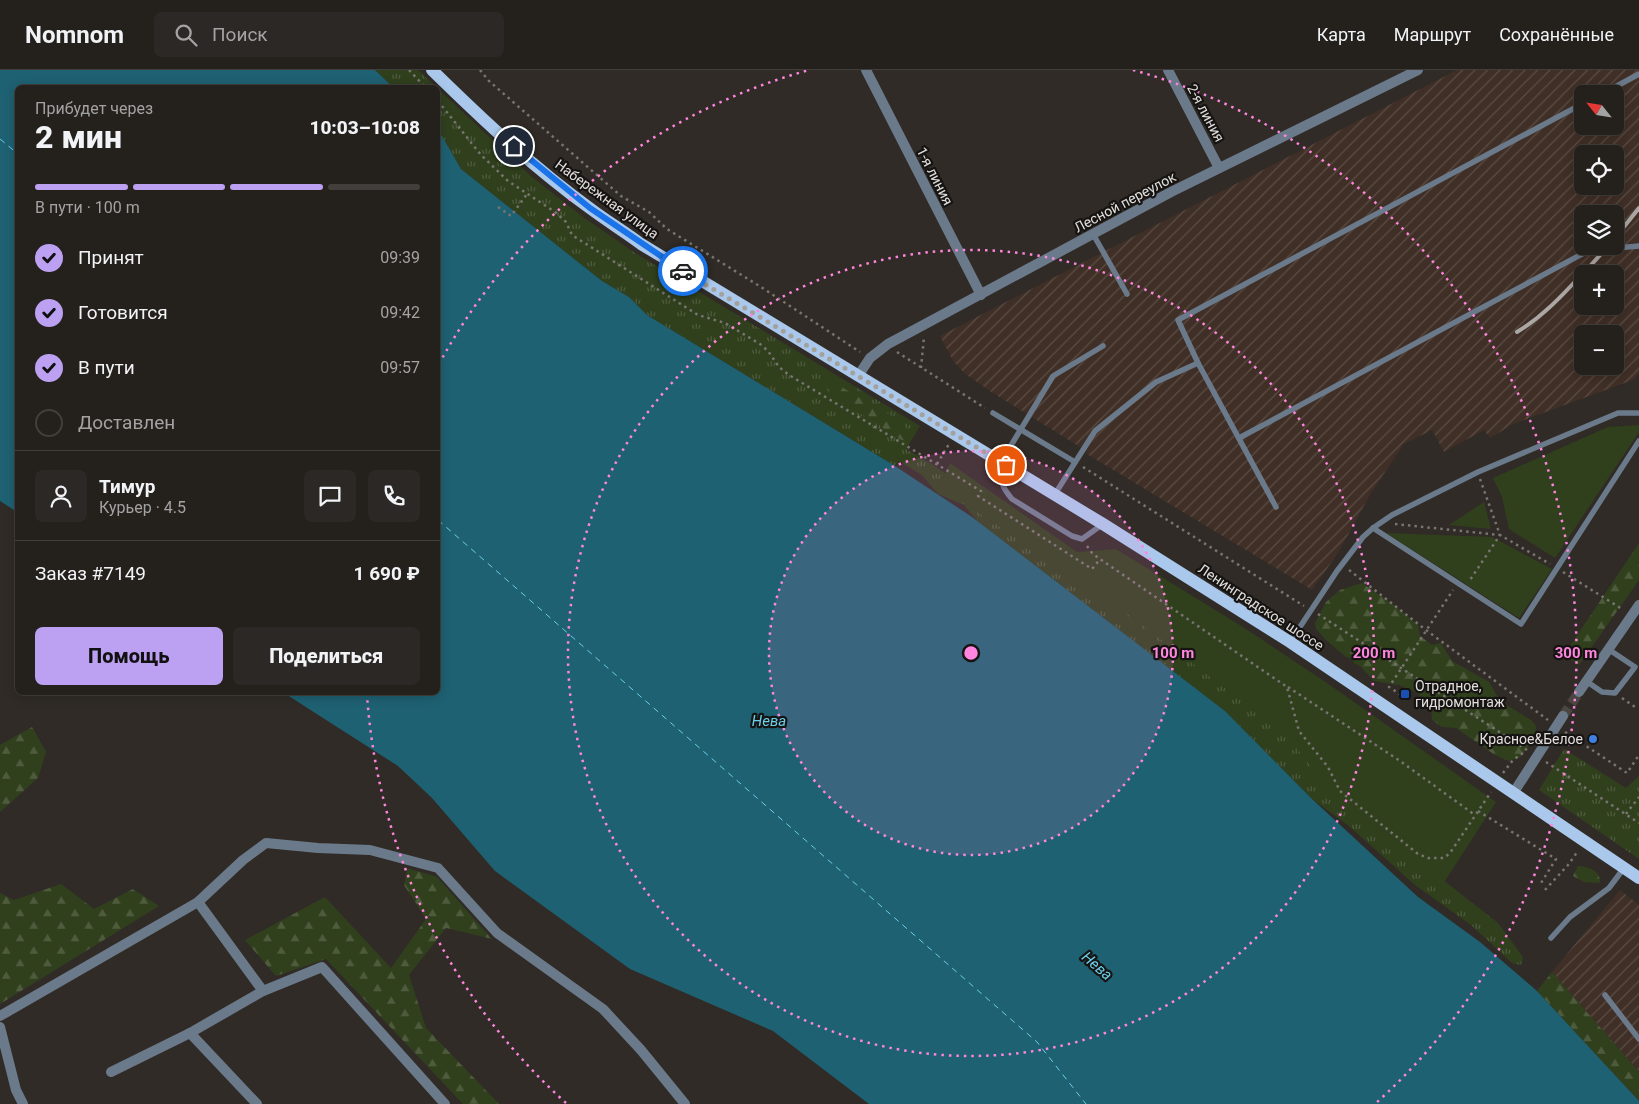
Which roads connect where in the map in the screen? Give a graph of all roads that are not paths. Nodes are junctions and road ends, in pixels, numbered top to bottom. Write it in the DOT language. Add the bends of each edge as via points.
graph roads {
  1 [pos="432,70"];
  2 [pos="866,70"];
  3 [pos="1168,70"];
  4 [pos="1418,70"];
  5 [pos="1639,74"];
  6 [pos="1619,85"];
  7 [pos="1574,108"];
  8 [pos="1219,168"];
  9 [pos="1094,234"];
  10 [pos="1639,246"];
  11 [pos="1624,247"];
  12 [pos="1580,255"];
  13 [pos="1127,294"];
  14 [pos="981,295"];
  15 [pos="1104,346"];
  16 [pos="1198,363"];
  17 [pos="858,376"];
  18 [pos="993,413"];
  19 [pos="1639,413"];
  20 [pos="1019,429"];
  21 [pos="1238,438"];
  22 [pos="1639,441"];
  23 [pos="1075,462"];
  24 [pos="1003,464"];
  25 [pos="1055,495"];
  26 [pos="1276,507"];
  27 [pos="1103,524"];
  28 [pos="1373,528"];
  29 [pos="1639,605"];
  30 [pos="1290,642"];
  31 [pos="1608,649"];
  32 [pos="1586,681"];
  33 [pos="1578,692"];
  34 [pos="1563,716"];
  35 [pos="1514,792"];
  36 [pos="1624,868"];
  37 [pos="1639,878"];
  38 [pos="198,902"];
  39 [pos="1551,938"];
  40 [pos="263,991"];
  41 [pos="1606,995"];
  42 [pos="0,1016"];
  43 [pos="0,1027"];
  44 [pos="190,1033"];
  45 [pos="1639,1039"];
  46 [pos="111,1072"];
  47 [pos="24,1104"];
  48 [pos="257,1104"];
  49 [pos="445,1104"];
  50 [pos="685,1104"];
  1 -- 17 [label="main road, Набережная улица" via="490,125 590,208 687,274"];
  2 -- 14 [label="street, 1-я линия"];
  3 -- 8 [label="street, 2-я линия"];
  4 -- 8 [label="street, Лесной переулок"];
  5 -- 6 [label="lane"];
  7 -- 16 [label="lane" via="1178,320"];
  8 -- 9 [label="street, Лесной переулок"];
  9 -- 13 [label="lane"];
  9 -- 14 [label="street, Лесной переулок"];
  10 -- 11 [label="lane"];
  12 -- 21 [label="lane"];
  14 -- 17 [label="street, Лесной переулок" via="888,344 870,358"];
  15 -- 20 [label="lane" via="1053,376"];
  16 -- 21 [label="lane"];
  16 -- 23 [label="lane" via="1156,382 1094,431"];
  17 -- 24 [label="main road, Ленинградское шоссе"];
  18 -- 20 [label="lane"];
  19 -- 28 [label="lane" via="1618,413 1478,472 1392,515"];
  20 -- 23 [label="lane"];
  20 -- 24 [label="lane"];
  21 -- 26 [label="lane"];
  22 -- 28 [label="lane" via="1521,624"];
  23 -- 25 [label="lane"];
  24 -- 25 [label="main road, Ленинградское шоссе"];
  24 -- 27 [label="lane" via="1001,477 1005,491 1012,499 1072,536 1082,539"];
  25 -- 27 [label="main road, Ленинградское шоссе"];
  27 -- 30 [label="main road, Ленинградское шоссе"];
  28 -- 30 [label="lane" via="1342,564"];
  29 -- 31 [label="street"];
  30 -- 35 [label="main road, Ленинградское шоссе"];
  31 -- 32 [label="street"];
  31 -- 32 [label="lane" via="1635,667 1615,693 1602,692"];
  32 -- 33 [label="street"];
  34 -- 35 [label="street"];
  35 -- 36 [label="main road, Ленинградское шоссе"];
  36 -- 37 [label="main road, Ленинградское шоссе"];
  36 -- 39 [label="lane" via="1609,888 1570,917"];
  38 -- 40 [label="street"];
  38 -- 42 [label="street"];
  38 -- 50 [label="street" via="266,843 370,850 438,868 496,933 602,1009"];
  40 -- 44 [label="street"];
  40 -- 49 [label="street" via="322,967"];
  41 -- 45 [label="lane"];
  43 -- 47 [label="street" via="16,1090"];
  44 -- 46 [label="street"];
  44 -- 48 [label="street"];
}
